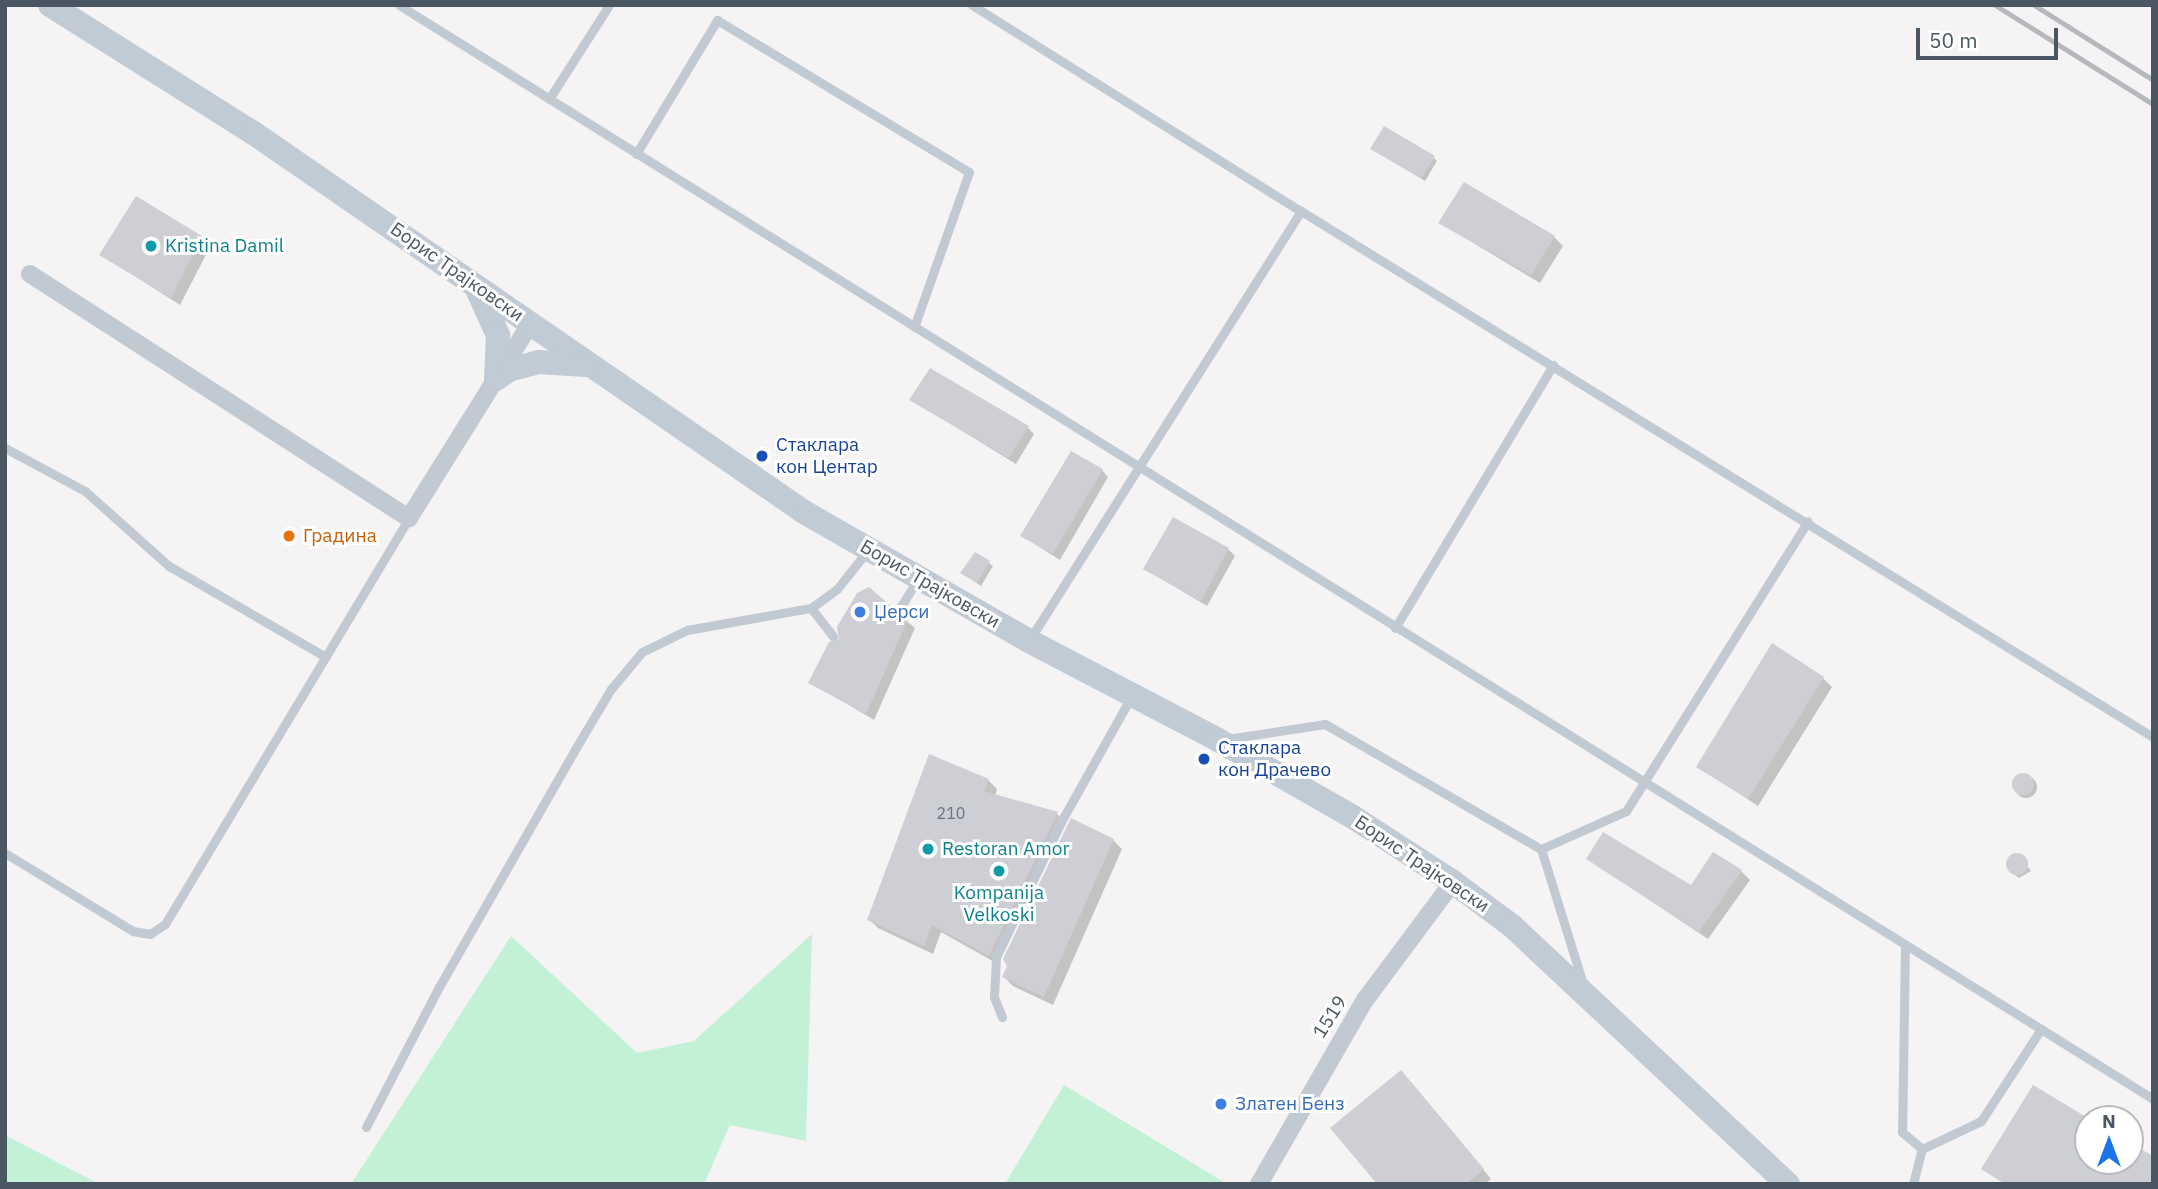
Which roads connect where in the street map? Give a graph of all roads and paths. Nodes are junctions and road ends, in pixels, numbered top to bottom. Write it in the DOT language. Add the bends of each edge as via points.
graph roads {
  1 [pos="50,5"];
  2 [pos="399,5"];
  3 [pos="609,5"];
  4 [pos="972,5"];
  5 [pos="68,12"];
  6 [pos="550,99"];
  7 [pos="636,154"];
  8 [pos="1301,211"];
  9 [pos="30,274"];
  10 [pos="473,282"];
  11 [pos="530,324"];
  12 [pos="914,327"];
  13 [pos="1553,365"];
  14 [pos="590,366"];
  15 [pos="496,379"];
  16 [pos="5,448"];
  17 [pos="1139,467"];
  18 [pos="409,518"];
  19 [pos="1808,521"];
  20 [pos="869,548"];
  21 [pos="919,577"];
  22 [pos="811,608"];
  23 [pos="898,611"];
  24 [pos="1395,628"];
  25 [pos="832,636"];
  26 [pos="1029,641"];
  27 [pos="326,656"];
  28 [pos="1132,695"];
  29 [pos="2153,737"];
  30 [pos="1218,740"];
  31 [pos="1646,786"];
  32 [pos="1541,849"];
  33 [pos="5,853"];
  34 [pos="1453,882"];
  35 [pos="1905,946"];
  36 [pos="1589,1002"];
  37 [pos="1002,1017"];
  38 [pos="2041,1029"];
  39 [pos="2153,1098"];
  40 [pos="366,1127"];
  41 [pos="1922,1149"];
  42 [pos="1259,1184"];
  43 [pos="1788,1184"];
  44 [pos="1913,1184"];
  1 -- 5 [label="main road, Борис Трајковски"];
  2 -- 6 [label="lane"];
  3 -- 6 [label="lane"];
  4 -- 8 [label="lane"];
  5 -- 10 [label="main road, Борис Трајковски"];
  6 -- 7 [label="lane"];
  7 -- 12 [label="lane"];
  7 -- 12 [label="lane" via="717,20 968,172"];
  8 -- 13 [label="lane"];
  8 -- 17 [label="lane"];
  9 -- 18 [label="street"];
  10 -- 11 [label="main road, Борис Трајковски"];
  10 -- 15 [label="main road" via="498,335"];
  11 -- 14 [label="main road, Борис Трајковски"];
  11 -- 15 [label="street"];
  12 -- 17 [label="lane"];
  13 -- 19 [label="lane"];
  13 -- 24 [label="lane"];
  14 -- 15 [label="main road" via="538,362"];
  14 -- 20 [label="main road, Борис Трајковски" via="804,512"];
  15 -- 18 [label="street"];
  16 -- 27 [label="lane" via="85,491 169,566"];
  17 -- 24 [label="lane"];
  17 -- 26 [label="lane"];
  18 -- 27 [label="lane"];
  19 -- 29 [label="lane"];
  19 -- 31 [label="lane"];
  20 -- 21 [label="main road, Борис Трајковски"];
  20 -- 22 [label="lane" via="838,589"];
  21 -- 23 [label="lane"];
  21 -- 26 [label="main road, Борис Трајковски"];
  22 -- 25 [label="lane"];
  22 -- 40 [label="lane" via="687,630 642,652 611,689 577,746 439,987"];
  24 -- 31 [label="lane"];
  26 -- 28 [label="main road, Борис Трајковски"];
  27 -- 33 [label="lane" via="165,924 150,934 133,931"];
  28 -- 30 [label="main road, Борис Трајковски"];
  28 -- 37 [label="lane" via="1062,820 996,957 995,997"];
  30 -- 32 [label="lane" via="1325,724"];
  30 -- 34 [label="main road, Борис Трајковски" via="1353,817"];
  31 -- 32 [label="lane" via="1626,811"];
  31 -- 35 [label="lane"];
  32 -- 36 [label="lane"];
  34 -- 36 [label="main road, Борис Трајковски" via="1512,926"];
  34 -- 42 [label="street, 1519" via="1365,1000"];
  35 -- 38 [label="lane"];
  35 -- 41 [label="lane" via="1902,1132"];
  36 -- 43 [label="main road, Борис Трајковски"];
  38 -- 39 [label="lane"];
  38 -- 41 [label="lane" via="1982,1121"];
  41 -- 44 [label="lane"];
}
